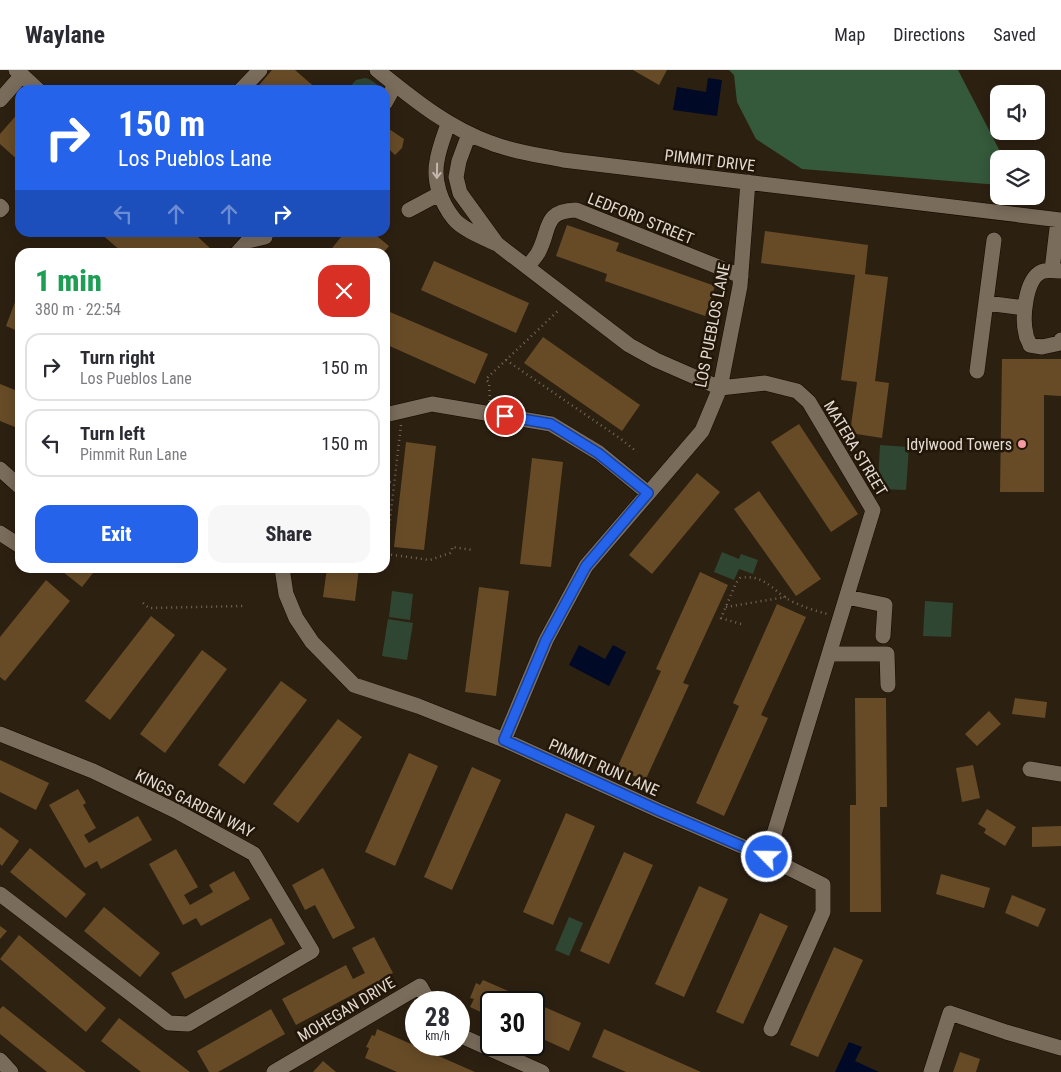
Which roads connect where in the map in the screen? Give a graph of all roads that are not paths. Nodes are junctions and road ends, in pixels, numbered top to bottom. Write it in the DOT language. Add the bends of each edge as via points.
graph roads {
  1 [pos="260,70"];
  2 [pos="377,70"];
  3 [pos="19,73"];
  4 [pos="32,85"];
  5 [pos="246,85"];
  6 [pos="396,85"];
  7 [pos="390,94"];
  8 [pos="0,100"];
  9 [pos="448,124"];
  10 [pos="468,134"];
  11 [pos="748,182"];
  12 [pos="439,194"];
  13 [pos="0,206"];
  14 [pos="0,210"];
  15 [pos="409,210"];
  16 [pos="1059,220"];
  17 [pos="265,238"];
  18 [pos="994,240"];
  19 [pos="497,244"];
  20 [pos="242,248"];
  21 [pos="528,266"];
  22 [pos="1057,271"];
  23 [pos="741,276"];
  24 [pos="986,303"];
  25 [pos="1024,308"];
  26 [pos="1061,340"];
  27 [pos="977,371"];
  28 [pos="720,388"];
  29 [pos="390,414"];
  30 [pos="0,470"];
  31 [pos="15,483"];
  32 [pos="648,493"];
  33 [pos="0,533"];
  34 [pos="15,543"];
  35 [pos="283,573"];
  36 [pos="847,597"];
  37 [pos="883,636"];
  38 [pos="829,654"];
  39 [pos="888,684"];
  40 [pos="0,734"];
  41 [pos="504,740"];
  42 [pos="1030,769"];
  43 [pos="1061,774"];
  44 [pos="767,857"];
  45 [pos="0,894"];
  46 [pos="412,991"];
  47 [pos="423,991"];
  48 [pos="405,995"];
  49 [pos="771,1029"];
  50 [pos="470,1040"];
  51 [pos="1061,1048"];
  52 [pos="0,1060"];
  53 [pos="11,1072"];
  54 [pos="274,1072"];
  55 [pos="542,1072"];
  56 [pos="931,1072"];
  1 -- 5 [label="street"];
  2 -- 6 [label="street, PIMMIT DRIVE"];
  3 -- 4 [label="street"];
  3 -- 8 [label="street"];
  6 -- 7 [label="street"];
  6 -- 9 [label="street, PIMMIT DRIVE"];
  9 -- 10 [label="street, PIMMIT DRIVE"];
  9 -- 12 [label="street, MATERA STREET, one-way" via="437,161"];
  10 -- 11 [label="street, PIMMIT DRIVE" via="514,151 563,160"];
  10 -- 19 [label="street, MATERA STREET" via="456,177 460,193"];
  11 -- 16 [label="street, PIMMIT DRIVE"];
  11 -- 23 [label="street, LOS PUEBLOS LANE"];
  12 -- 15 [label="street"];
  12 -- 19 [label="street, MATERA STREET" via="454,220"];
  13 -- 14 [label="street"];
  16 -- 22 [label="street"];
  17 -- 20 [label="street" via="248,241"];
  18 -- 24 [label="street"];
  19 -- 21 [label="street, MATERA STREET"];
  21 -- 23 [label="street, LEDFORD STREET" via="538,254 552,218 562,210 576,210"];
  21 -- 28 [label="street, MATERA STREET" via="629,346"];
  22 -- 25 [label="street" via="1041,272 1031,283"];
  23 -- 28 [label="street, LOS PUEBLOS LANE"];
  24 -- 25 [label="street"];
  24 -- 27 [label="street"];
  25 -- 26 [label="street" via="1030,345 1042,347"];
  28 -- 32 [label="street, LOS PUEBLOS LANE" via="702,431"];
  28 -- 36 [label="street, MATERA STREET" via="765,383 797,391 809,402 873,510"];
  29 -- 32 [label="street" via="432,404 551,424 598,453"];
  30 -- 31 [label="street"];
  32 -- 41 [label="street, LOS PUEBLOS LANE" via="586,566 546,640"];
  33 -- 34 [label="street"];
  35 -- 41 [label="street, PIMMIT RUN LANE" via="286,594 296,618 312,642 354,685"];
  36 -- 37 [label="street" via="886,605"];
  36 -- 38 [label="street, MATERA STREET"];
  38 -- 39 [label="street" via="887,654"];
  38 -- 44 [label="street, MATERA STREET"];
  40 -- 45 [label="street, KINGS GARDEN WAY" via="93,771 254,854 312,951 188,1024 169,1023"];
  41 -- 44 [label="street, PIMMIT RUN LANE"];
  42 -- 43 [label="street"];
  44 -- 49 [label="street, PIMMIT RUN LANE" via="823,885 823,912"];
  46 -- 47 [label="street, MOHEGAN DRIVE" via="420,986"];
  48 -- 54 [label="street, MOHEGAN DRIVE"];
  50 -- 55 [label="street"];
  51 -- 56 [label="street" via="950,1013"];
  52 -- 53 [label="street"];
}
